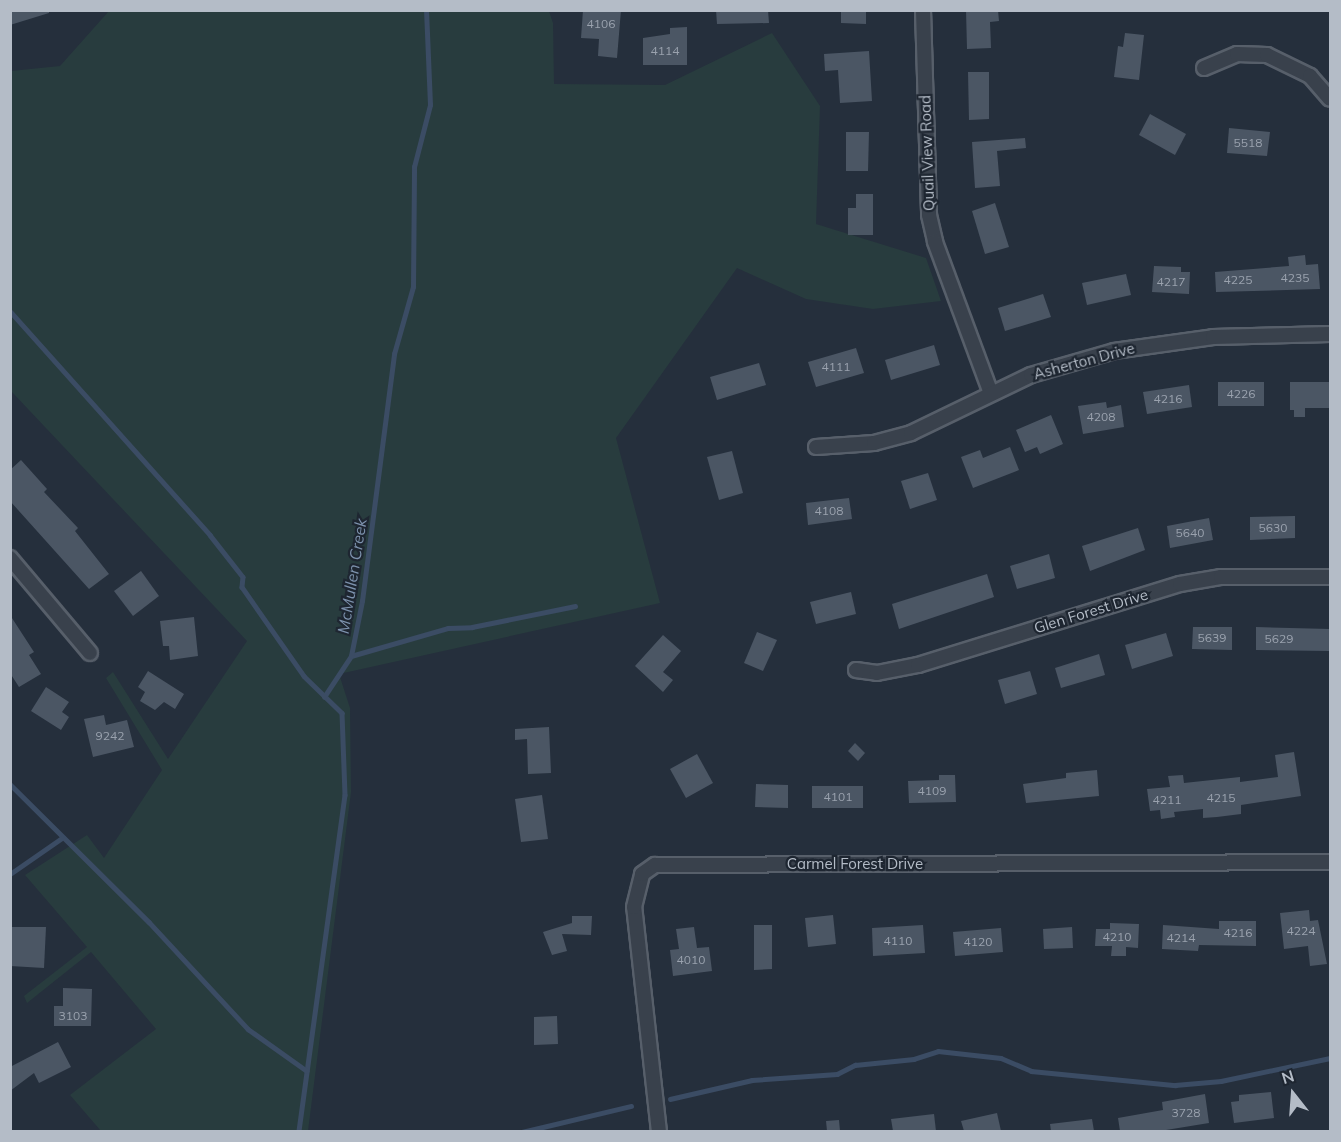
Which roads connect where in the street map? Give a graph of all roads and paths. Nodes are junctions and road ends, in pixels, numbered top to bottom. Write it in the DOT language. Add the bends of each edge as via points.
graph roads {
  1 [pos="923,10"];
  2 [pos="1204,68"];
  3 [pos="1330,99"];
  4 [pos="1330,334"];
  5 [pos="992,393"];
  6 [pos="816,447"];
  7 [pos="10,558"];
  8 [pos="1330,576"];
  9 [pos="90,653"];
  10 [pos="856,670"];
  11 [pos="1330,862"];
  12 [pos="659,1131"];
  1 -- 5 [label="street, Quail View Road" via="929,215 935,242"];
  2 -- 3 [label="street" via="1237,54 1267,55 1310,76"];
  4 -- 5 [label="street, Asherton Drive" via="1163,342 1048,368"];
  5 -- 6 [label="street, Asherton Drive" via="911,434 874,443"];
  7 -- 9 [label="street"];
  8 -- 10 [label="street, Glen Forest Drive" via="1221,578 1180,584 918,665 877,673"];
  11 -- 12 [label="street, Carmel Forest Drive" via="655,865 642,874 634,907"];
}
